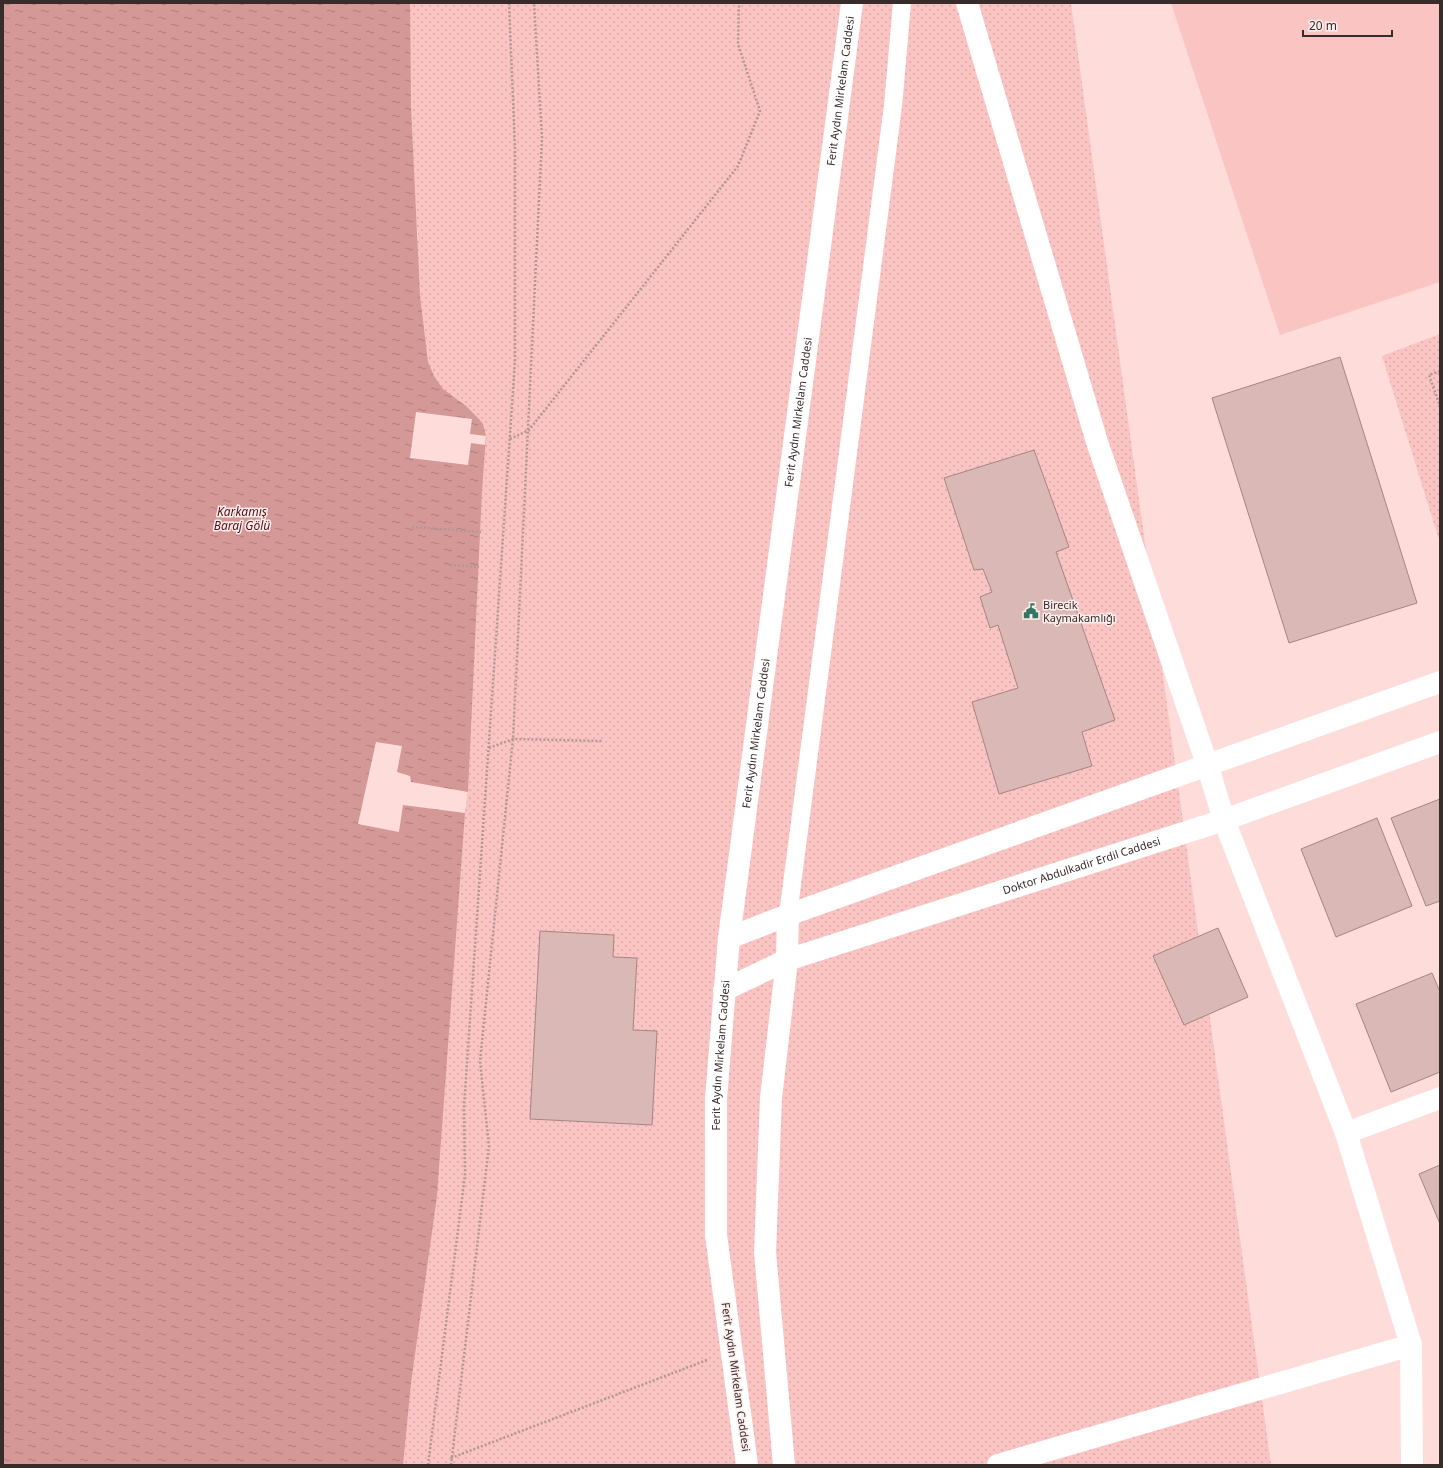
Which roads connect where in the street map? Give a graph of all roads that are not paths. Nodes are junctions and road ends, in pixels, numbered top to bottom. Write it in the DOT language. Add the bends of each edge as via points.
graph roads {
  1 [pos="852,3"];
  2 [pos="902,3"];
  3 [pos="967,3"];
  4 [pos="1440,682"];
  5 [pos="1440,742"];
  6 [pos="1207,764"];
  7 [pos="1224,820"];
  8 [pos="788,915"];
  9 [pos="729,938"];
  10 [pos="787,960"];
  11 [pos="724,990"];
  12 [pos="1440,1098"];
  13 [pos="1346,1133"];
  14 [pos="1411,1345"];
  15 [pos="747,1465"];
  16 [pos="784,1465"];
  17 [pos="998,1465"];
  18 [pos="1412,1465"];
  1 -- 9 [label="street, Ferit Aydın Mirkelam Caddesi"];
  2 -- 8 [label="lane" via="893,106"];
  3 -- 6 [label="street" via="1097,442"];
  4 -- 6 [label="street"];
  5 -- 7 [label="street, Doktor Abdulkadir Erdil Caddesi"];
  6 -- 7 [label="street"];
  6 -- 8 [label="street"];
  7 -- 10 [label="street, Doktor Abdulkadir Erdil Caddesi"];
  7 -- 13 [label="street"];
  8 -- 9 [label="street"];
  8 -- 10 [label="street"];
  9 -- 11 [label="street, Ferit Aydın Mirkelam Caddesi"];
  10 -- 11 [label="street, Doktor Abdulkadir Erdil Caddesi"];
  10 -- 16 [label="street" via="771,1098 765,1252"];
  11 -- 15 [label="street, Ferit Aydın Mirkelam Caddesi" via="716,1099 716,1235"];
  12 -- 13 [label="street"];
  13 -- 14 [label="street"];
  14 -- 17 [label="street"];
  14 -- 18 [label="street"];
}
